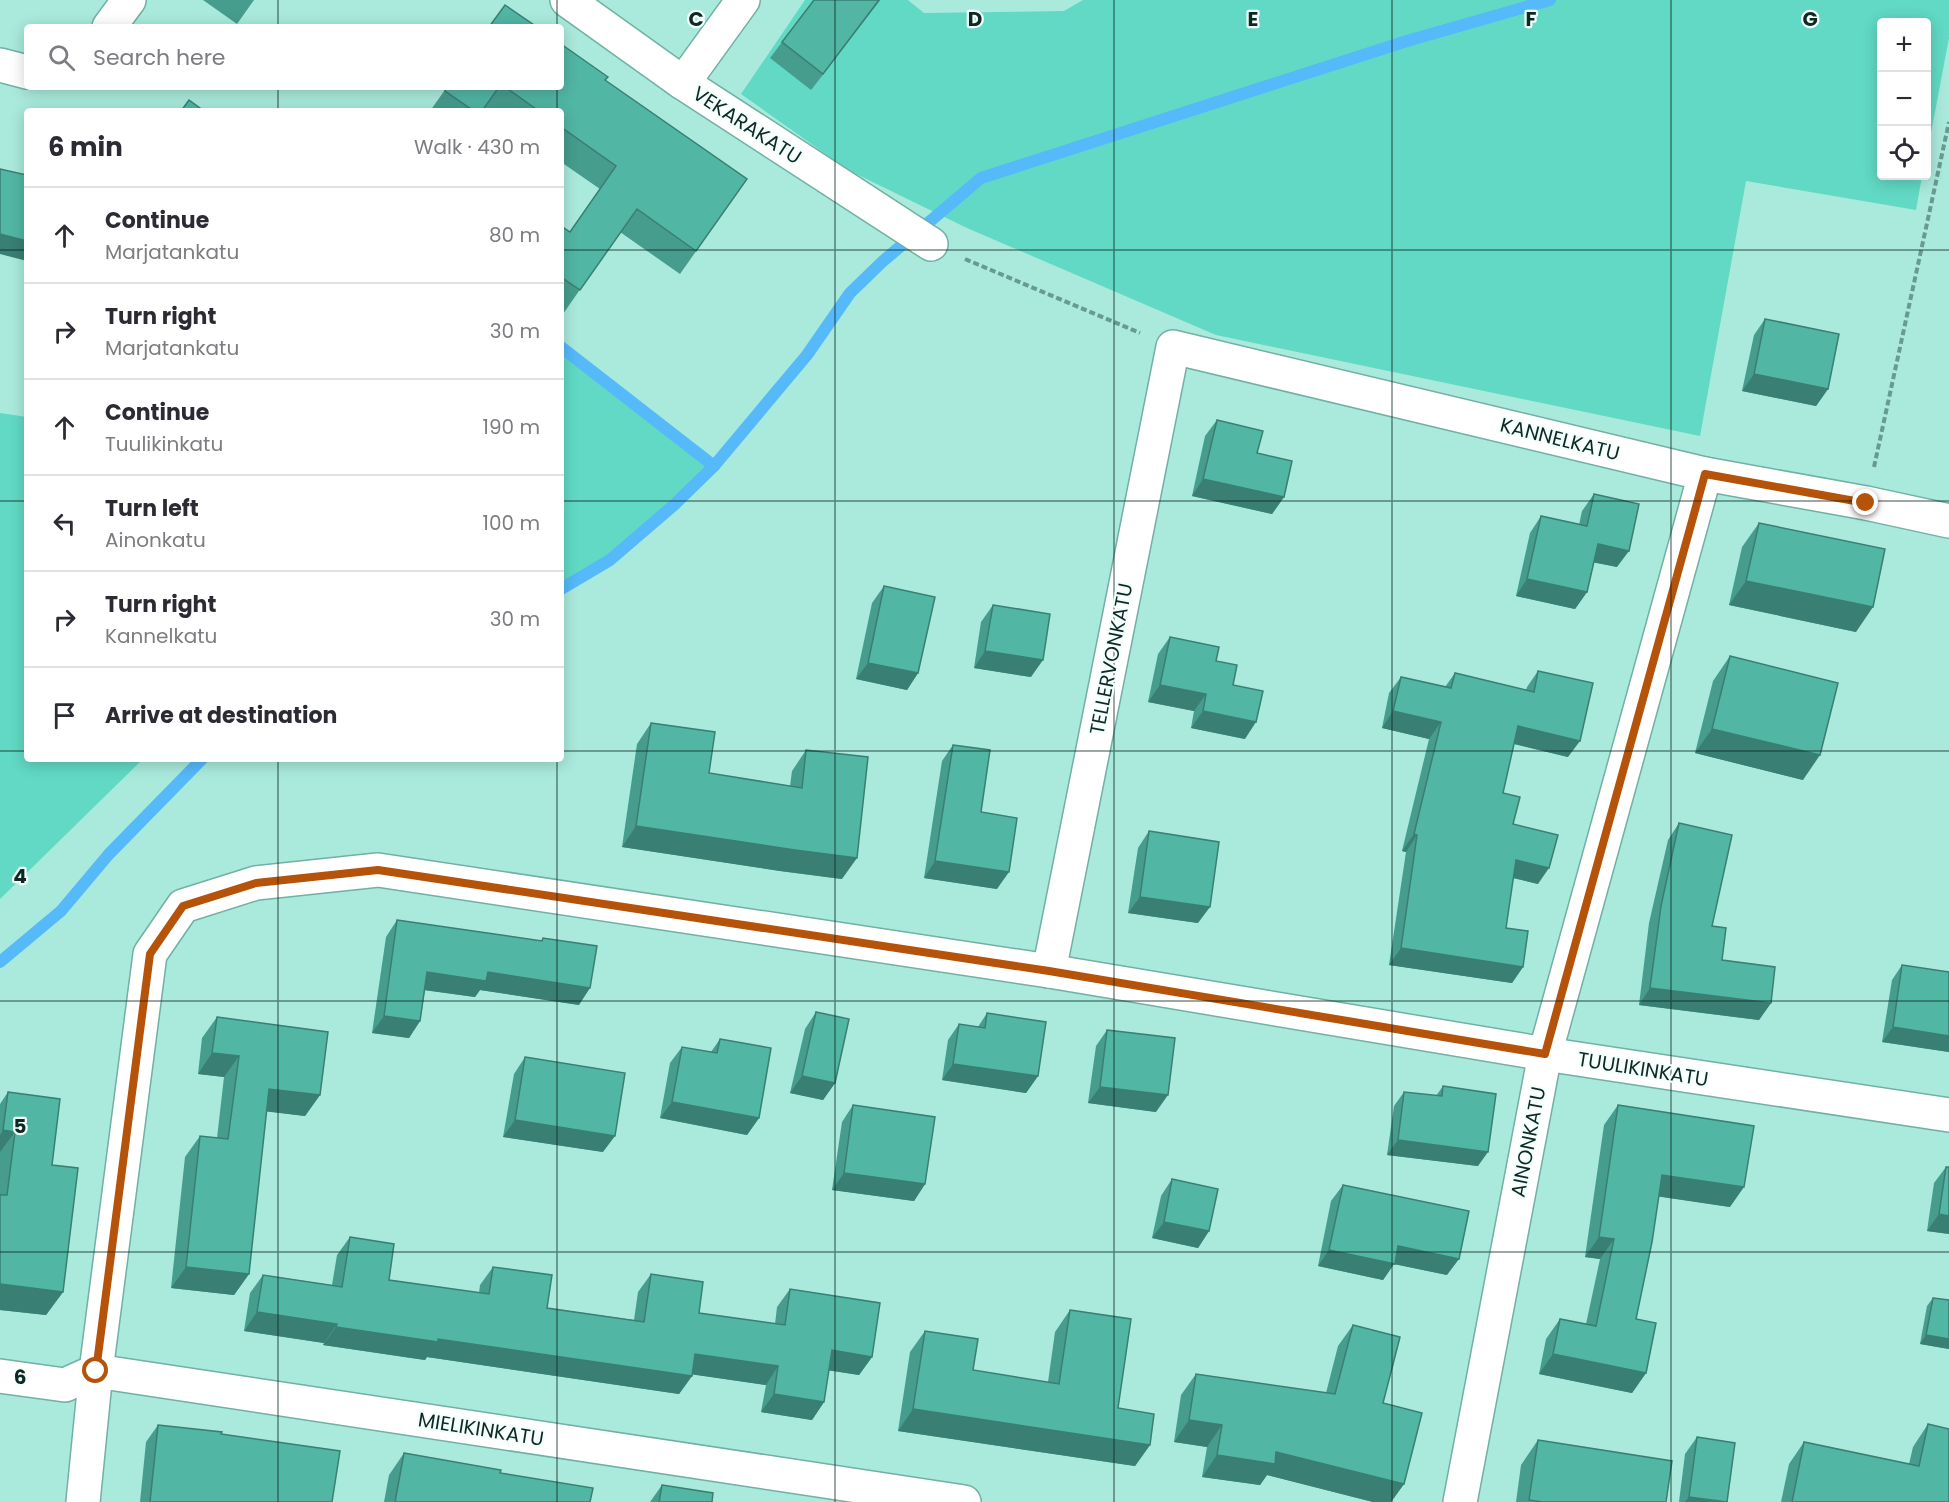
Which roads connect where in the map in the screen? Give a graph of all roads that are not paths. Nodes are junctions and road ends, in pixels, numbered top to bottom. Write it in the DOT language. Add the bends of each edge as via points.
graph roads {
  1 [pos="129,0"];
  2 [pos="567,0"];
  3 [pos="743,0"];
  4 [pos="111,24"];
  5 [pos="0,65"];
  6 [pos="24,71"];
  7 [pos="683,83"];
  8 [pos="931,244"];
  9 [pos="1173,346"];
  10 [pos="1705,474"];
  11 [pos="1949,521"];
  12 [pos="1049,971"];
  13 [pos="1545,1054"];
  14 [pos="1949,1115"];
  15 [pos="96,1371"];
  16 [pos="0,1376"];
  17 [pos="83,1502"];
  18 [pos="964,1502"];
  19 [pos="1460,1502"];
  1 -- 4 [label="street"];
  2 -- 7 [label="street, VEKARAKATU"];
  3 -- 7 [label="street"];
  5 -- 6 [label="street"];
  7 -- 8 [label="street, VEKARAKATU"];
  9 -- 10 [label="street, KANNELKATU"];
  9 -- 12 [label="street, TELLERVONKATU"];
  10 -- 11 [label="street, KANNELKATU"];
  10 -- 13 [label="street, AINONKATU"];
  12 -- 13 [label="street, TUULIKINKATU"];
  12 -- 15 [label="street, TUULIKINKATU" via="378,870 256,883 183,906 150,954"];
  13 -- 14 [label="street, TUULIKINKATU"];
  13 -- 19 [label="street, AINONKATU"];
  15 -- 16 [label="street" via="65,1385"];
  15 -- 17 [label="street, TUULIKINKATU"];
  15 -- 18 [label="street, MIELIKINKATU"];
}
